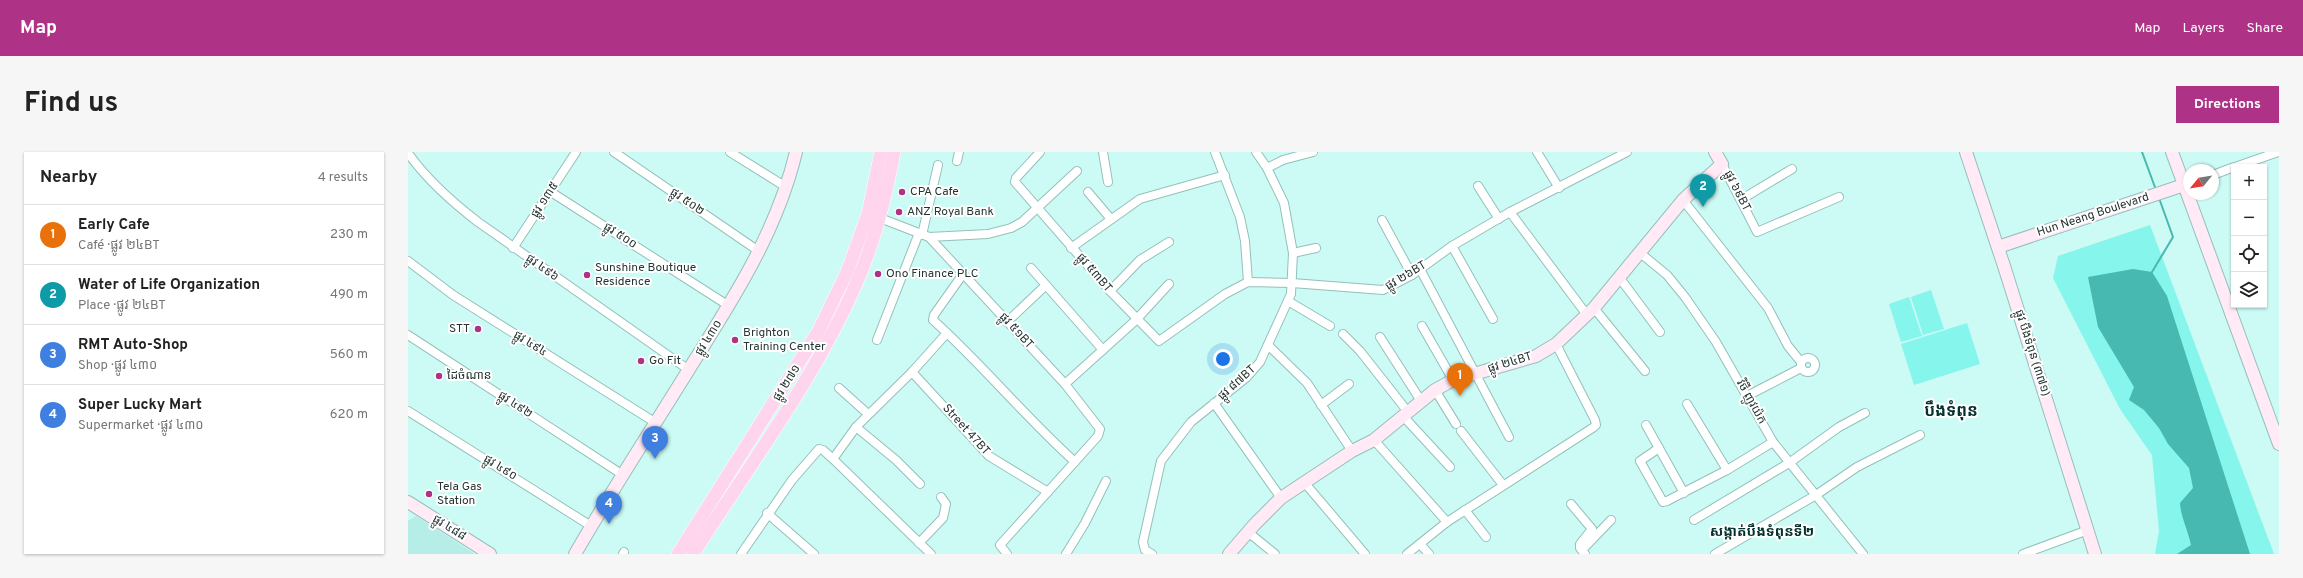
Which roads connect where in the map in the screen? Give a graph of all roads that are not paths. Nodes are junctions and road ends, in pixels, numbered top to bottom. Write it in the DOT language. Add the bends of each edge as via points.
graph roads {
  1 [pos="576,152"];
  2 [pos="614,152"];
  3 [pos="730,152"];
  4 [pos="796,152"];
  5 [pos="882,152"];
  6 [pos="894,152"];
  7 [pos="959,152"];
  8 [pos="1040,152"];
  9 [pos="1103,152"];
  10 [pos="1215,152"];
  11 [pos="1256,152"];
  12 [pos="1313,152"];
  13 [pos="1537,152"];
  14 [pos="1627,152"];
  15 [pos="1715,152"];
  16 [pos="1966,152"];
  17 [pos="2172,152"];
  18 [pos="2278,152"];
  19 [pos="408,153"];
  20 [pos="957,160"];
  21 [pos="1722,164"];
  22 [pos="2243,164"];
  23 [pos="938,165"];
  24 [pos="1267,168"];
  25 [pos="2231,168"];
  26 [pos="1792,169"];
  27 [pos="1077,171"];
  28 [pos="2219,173"];
  29 [pos="1225,175"];
  30 [pos="2183,177"];
  31 [pos="1108,182"];
  32 [pos="2183,185"];
  33 [pos="1478,186"];
  34 [pos="786,187"];
  35 [pos="1559,188"];
  36 [pos="551,192"];
  37 [pos="1088,192"];
  38 [pos="1838,197"];
  39 [pos="1742,199"];
  40 [pos="1683,200"];
  41 [pos="2192,200"];
  42 [pos="1038,207"];
  43 [pos="1510,212"];
  44 [pos="880,218"];
  45 [pos="1110,218"];
  46 [pos="1499,219"];
  47 [pos="1382,220"];
  48 [pos="923,235"];
  49 [pos="1169,242"];
  50 [pos="1452,246"];
  51 [pos="1998,247"];
  52 [pos="513,248"];
  53 [pos="1071,248"];
  54 [pos="1316,248"];
  55 [pos="760,252"];
  56 [pos="1639,252"];
  57 [pos="1293,254"];
  58 [pos="408,261"];
  59 [pos="1031,268"];
  60 [pos="1420,269"];
  61 [pos="963,274"];
  62 [pos="1412,274"];
  63 [pos="1619,277"];
  64 [pos="1248,282"];
  65 [pos="1292,283"];
  66 [pos="1168,284"];
  67 [pos="1046,285"];
  68 [pos="1110,291"];
  69 [pos="1288,301"];
  70 [pos="729,306"];
  71 [pos="1590,311"];
  72 [pos="1136,320"];
  73 [pos="1493,320"];
  74 [pos="1008,322"];
  75 [pos="1330,326"];
  76 [pos="1422,326"];
  77 [pos="1660,332"];
  78 [pos="946,333"];
  79 [pos="1343,334"];
  80 [pos="408,335"];
  81 [pos="1153,337"];
  82 [pos="1380,337"];
  83 [pos="877,340"];
  84 [pos="1556,344"];
  85 [pos="1268,345"];
  86 [pos="1103,350"];
  87 [pos="689,370"];
  88 [pos="1645,371"];
  89 [pos="912,372"];
  90 [pos="1477,373"];
  91 [pos="1453,380"];
  92 [pos="1065,384"];
  93 [pos="1349,384"];
  94 [pos="839,388"];
  95 [pos="1435,390"];
  96 [pos="1747,396"];
  97 [pos="1421,400"];
  98 [pos="1214,403"];
  99 [pos="1687,404"];
  100 [pos="1321,405"];
  101 [pos="408,411"];
  102 [pos="1866,413"];
  103 [pos="868,414"];
  104 [pos="1406,414"];
  105 [pos="656,423"];
  106 [pos="1456,424"];
  107 [pos="1646,425"];
  108 [pos="856,426"];
  109 [pos="1461,431"];
  110 [pos="1920,435"];
  111 [pos="1509,436"];
  112 [pos="1374,440"];
  113 [pos="2279,441"];
  114 [pos="1773,442"];
  115 [pos="1659,448"];
  116 [pos="1352,451"];
  117 [pos="833,459"];
  118 [pos="1075,462"];
  119 [pos="1789,463"];
  120 [pos="1450,468"];
  121 [pos="1727,470"];
  122 [pos="623,475"];
  123 [pos="1106,481"];
  124 [pos="1304,482"];
  125 [pos="920,484"];
  126 [pos="1503,485"];
  127 [pos="1048,492"];
  128 [pos="1684,493"];
  129 [pos="1816,495"];
  130 [pos="940,497"];
  131 [pos="1281,498"];
  132 [pos="1571,504"];
  133 [pos="411,507"];
  134 [pos="1465,510"];
  135 [pos="767,513"];
  136 [pos="1611,520"];
  137 [pos="1694,520"];
  138 [pos="1447,522"];
  139 [pos="591,526"];
  140 [pos="2088,530"];
  141 [pos="1248,532"];
  142 [pos="1486,537"];
  143 [pos="919,543"];
  144 [pos="1420,544"];
  145 [pos="1584,552"];
  146 [pos="490,554"];
  147 [pos="574,554"];
  148 [pos="678,554"];
  149 [pos="692,554"];
  150 [pos="741,554"];
  151 [pos="814,554"];
  152 [pos="931,554"];
  153 [pos="1007,554"];
  154 [pos="1066,554"];
  155 [pos="1152,554"];
  156 [pos="1230,554"];
  157 [pos="1275,554"];
  158 [pos="1366,554"];
  159 [pos="1407,554"];
  160 [pos="1429,554"];
  161 [pos="1714,554"];
  162 [pos="1863,554"];
  163 [pos="2023,554"];
  164 [pos="2095,554"];
  1 -- 36 [label="street, ផ្លូវ ១៣៥"];
  2 -- 55 [label="street, ផ្លូវ ៥០២"];
  3 -- 34 [label="street"];
  4 -- 34 [label="street, ផ្លូវ ៤៣០"];
  5 -- 148 [label="main road, ផ្លូវ ២៧១" via="868,214 847,272 818,332"];
  6 -- 44 [label="main road, ផ្លូវ ២៧១"];
  7 -- 20 [label="street"];
  8 -- 42 [label="street, ផ្លូវ ៥៣BT" via="1015,180"];
  9 -- 31 [label="street"];
  10 -- 29 [label="street"];
  11 -- 24 [label="street, ផ្លូវ ៨៧BT"];
  12 -- 24 [label="street" via="1283,160"];
  13 -- 35 [label="street"];
  14 -- 35 [label="street, ផ្លូវ ២៦BT"];
  15 -- 21 [label="street, ផ្លូវ ៦៩BT"];
  16 -- 51 [label="street, ផ្លូវ បឹងទំពុន (៣៧១)"];
  17 -- 30 [label="street"];
  18 -- 22 [label="street"];
  19 -- 52 [label="street, ផ្លូវ ៤៩៦" via="419,168 453,202"];
  21 -- 39 [label="street, ផ្លូវ ៦៩BT"];
  21 -- 40 [label="street, ផ្លូវ ២៤BT"];
  23 -- 48 [label="street"];
  24 -- 57 [label="street, ផ្លូវ ៨៧BT" via="1284,203"];
  25 -- 28 [label="street"];
  26 -- 39 [label="street"];
  27 -- 42 [label="street"];
  29 -- 45 [label="street" via="1140,199"];
  29 -- 64 [label="street" via="1240,217 1245,241"];
  32 -- 51 [label="street, Hun Neang Boulevard"];
  33 -- 46 [label="street"];
  34 -- 55 [label="street, ផ្លូវ ៤៣០"];
  35 -- 43 [label="street, ផ្លូវ ២៦BT"];
  36 -- 52 [label="street, ផ្លូវ ១៣៥"];
  36 -- 70 [label="street, ផ្លូវ ៥០០"];
  37 -- 45 [label="street"];
  38 -- 39 [label="street, ផ្លូវ ៦៩BT" via="1757,232"];
  40 -- 56 [label="street, ផ្លូវ ២៤BT"];
  40 -- 96 [label="street" via="1768,308 1788,346 1802,365"];
  41 -- 113 [label="street"];
  42 -- 48 [label="street" via="1022,222 1011,228 988,234"];
  42 -- 53 [label="street, ផ្លូវ ៥៣BT"];
  43 -- 46 [label="street, ផ្លូវ ២៦BT"];
  43 -- 71 [label="street"];
  44 -- 48 [label="street"];
  44 -- 149 [label="main road, ផ្លូវ ២៧១" via="859,276 829,339"];
  45 -- 53 [label="street"];
  46 -- 50 [label="street, ផ្លូវ ២៦BT"];
  47 -- 62 [label="street"];
  48 -- 61 [label="street, ផ្លូវ ៥១BT"];
  48 -- 83 [label="street"];
  49 -- 68 [label="street" via="1140,260"];
  50 -- 60 [label="street, ផ្លូវ ២៦BT"];
  50 -- 73 [label="street"];
  51 -- 140 [label="street, ផ្លូវ បឹងទំពុន (៣៧១)"];
  52 -- 87 [label="street, ផ្លូវ ៤៩៦"];
  53 -- 68 [label="street, ផ្លូវ ៥៣BT"];
  54 -- 57 [label="street"];
  55 -- 70 [label="street, ផ្លូវ ៤៣០"];
  56 -- 63 [label="street, ផ្លូវ ២៤BT"];
  56 -- 96 [label="street, វិថី ញូវយ៉ក" via="1667,275 1685,297 1716,342"];
  57 -- 65 [label="street, ផ្លូវ ៨៧BT"];
  58 -- 105 [label="street, ផ្លូវ ៤៩៤" via="453,295"];
  59 -- 67 [label="street"];
  60 -- 62 [label="street, ផ្លូវ ២៦BT"];
  60 -- 90 [label="street"];
  61 -- 74 [label="street, ផ្លូវ ៥១BT"];
  61 -- 78 [label="street" via="933,318"];
  62 -- 65 [label="street, ផ្លូវ ២៦BT" via="1383,290"];
  63 -- 71 [label="street, ផ្លូវ ២៤BT"];
  63 -- 77 [label="street"];
  64 -- 65 [label="street, ផ្លូវ ២៦BT"];
  64 -- 81 [label="street, ផ្លូវ ២៦BT" via="1225,294 1159,341"];
  65 -- 69 [label="street, ផ្លូវ ៨៧BT"];
  66 -- 72 [label="street"];
  67 -- 74 [label="street"];
  67 -- 86 [label="street"];
  68 -- 72 [label="street, ផ្លូវ ៥៣BT"];
  69 -- 75 [label="street"];
  69 -- 85 [label="street, ផ្លូវ ៨៧BT"];
  70 -- 87 [label="street, ផ្លូវ ៤៣០"];
  71 -- 84 [label="street, ផ្លូវ ២៤BT"];
  71 -- 88 [label="street"];
  72 -- 81 [label="street, ផ្លូវ ៥៣BT"];
  72 -- 86 [label="street"];
  74 -- 92 [label="street, ផ្លូវ ៥១BT"];
  76 -- 91 [label="street"];
  78 -- 89 [label="street"];
  78 -- 118 [label="street" via="1042,432"];
  79 -- 104 [label="street" via="1360,351"];
  80 -- 122 [label="street, ផ្លូវ ៤៩២"];
  82 -- 97 [label="street"];
  84 -- 90 [label="street, ផ្លូវ ២៤BT" via="1536,356"];
  84 -- 126 [label="street" via="1596,425"];
  85 -- 98 [label="street, ផ្លូវ ៨៧BT" via="1260,362 1247,376"];
  85 -- 100 [label="street" via="1307,383"];
  86 -- 92 [label="street"];
  87 -- 105 [label="street, ផ្លូវ ៤៣០"];
  89 -- 103 [label="street"];
  89 -- 127 [label="street, Street 47BT" via="989,456"];
  90 -- 91 [label="street, ផ្លូវ ២៤BT"];
  90 -- 111 [label="street"];
  91 -- 95 [label="street, ផ្លូវ ២៤BT"];
  92 -- 118 [label="street, ផ្លូវ ៥១BT" via="1099,426 1100,431"];
  93 -- 100 [label="street"];
  94 -- 103 [label="street"];
  95 -- 97 [label="street, ផ្លូវ ២៤BT"];
  95 -- 106 [label="street"];
  96 -- 114 [label="street, វិថី ញូវយ៉ក"];
  97 -- 104 [label="street, ផ្លូវ ២៤BT"];
  98 -- 131 [label="street"];
  98 -- 155 [label="street, ផ្លូវ ៨៧BT" via="1191,422 1161,461 1144,537 1144,547"];
  99 -- 121 [label="street"];
  100 -- 116 [label="street"];
  101 -- 139 [label="street, ផ្លូវ ៤៩០"];
  102 -- 119 [label="street" via="1839,427"];
  103 -- 108 [label="street"];
  104 -- 112 [label="street, ផ្លូវ ២៤BT"];
  104 -- 120 [label="street"];
  105 -- 122 [label="street, ផ្លូវ ៤៣០"];
  107 -- 115 [label="street"];
  108 -- 117 [label="street"];
  108 -- 125 [label="street"];
  109 -- 126 [label="street"];
  110 -- 129 [label="street" via="1879,455"];
  112 -- 116 [label="street, ផ្លូវ ២៤BT"];
  112 -- 138 [label="street"];
  114 -- 119 [label="street, វិថី ញូវយ៉ក"];
  114 -- 121 [label="street"];
  115 -- 128 [label="street"];
  115 -- 128 [label="street" via="1641,459 1640,464 1663,502"];
  116 -- 124 [label="street, ផ្លូវ ២៤BT"];
  117 -- 135 [label="street" via="823,450 819,449 813,453"];
  117 -- 143 [label="street"];
  118 -- 127 [label="street"];
  119 -- 129 [label="street, វិថី ញូវយ៉ក"];
  119 -- 137 [label="street"];
  121 -- 128 [label="street"];
  122 -- 139 [label="street, ផ្លូវ ៤៣០"];
  123 -- 154 [label="street"];
  124 -- 131 [label="street, ផ្លូវ ២៤BT"];
  124 -- 158 [label="street"];
  126 -- 134 [label="street"];
  127 -- 153 [label="street" via="1000,545"];
  129 -- 161 [label="street"];
  129 -- 162 [label="street, វិថី ញូវយ៉ក"];
  130 -- 143 [label="street" via="946,504 943,518"];
  131 -- 141 [label="street, ផ្លូវ ២៤BT"];
  132 -- 145 [label="street" via="1592,529 1580,544"];
  133 -- 146 [label="street, ផ្លូវ ៤៨៨"];
  134 -- 138 [label="street"];
  134 -- 142 [label="street"];
  135 -- 150 [label="street"];
  135 -- 151 [label="street"];
  136 -- 145 [label="street"];
  138 -- 144 [label="street"];
  139 -- 147 [label="street, ផ្លូវ ៤៣០"];
  140 -- 163 [label="street"];
  140 -- 164 [label="street, ផ្លូវ បឹងទំពុន (៣៧១)"];
  141 -- 156 [label="street, ផ្លូវ ២៤BT"];
  141 -- 157 [label="street"];
  143 -- 152 [label="street"];
  144 -- 159 [label="street"];
  144 -- 160 [label="street"];
}
